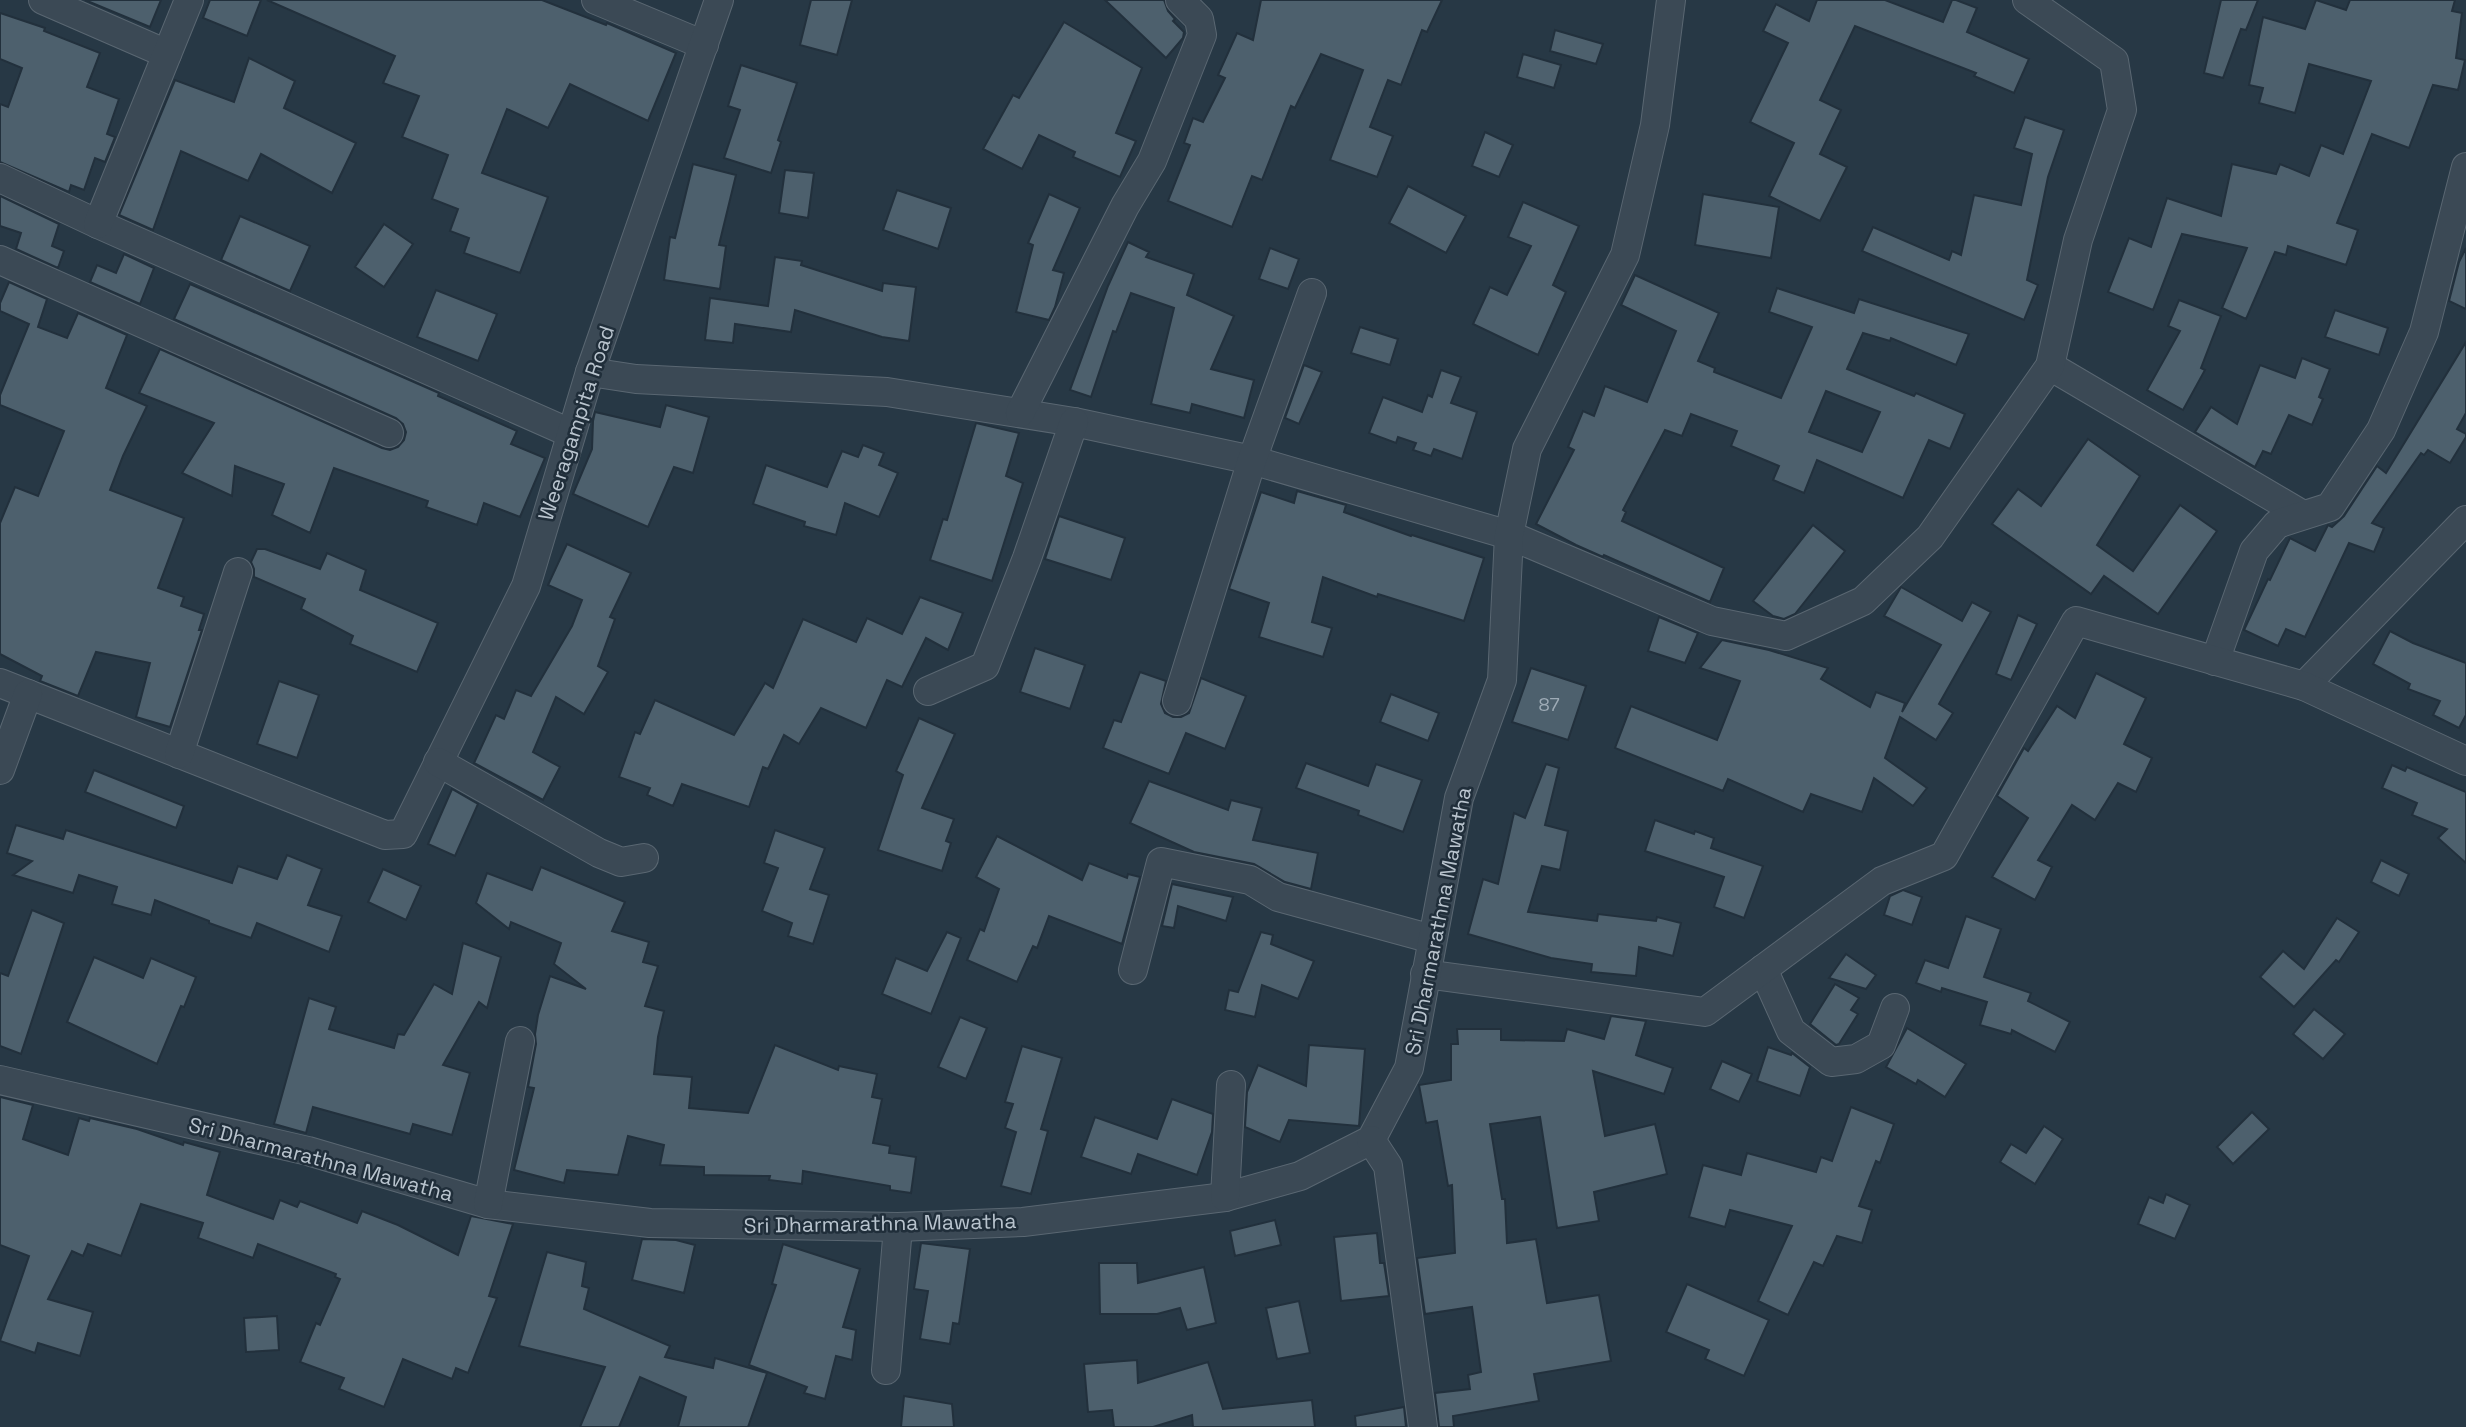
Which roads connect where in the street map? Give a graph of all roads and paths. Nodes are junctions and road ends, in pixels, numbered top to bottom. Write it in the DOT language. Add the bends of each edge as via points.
graph roads {
  1 [pos="43,0"];
  2 [pos="189,0"];
  3 [pos="596,0"];
  4 [pos="719,0"];
  5 [pos="1180,0"];
  6 [pos="1671,0"];
  7 [pos="2027,0"];
  8 [pos="704,45"];
  9 [pos="167,54"];
  10 [pos="2466,167"];
  11 [pos="0,178"];
  12 [pos="98,224"];
  13 [pos="0,260"];
  14 [pos="1312,293"];
  15 [pos="2050,366"];
  16 [pos="590,372"];
  17 [pos="1020,413"];
  18 [pos="1074,422"];
  19 [pos="389,433"];
  20 [pos="570,433"];
  21 [pos="1252,460"];
  22 [pos="2303,516"];
  23 [pos="2466,520"];
  24 [pos="1510,535"];
  25 [pos="238,572"];
  26 [pos="2215,661"];
  27 [pos="0,683"];
  28 [pos="2304,686"];
  29 [pos="928,691"];
  30 [pos="27,694"];
  31 [pos="1177,701"];
  32 [pos="178,754"];
  33 [pos="2466,761"];
  34 [pos="438,762"];
  35 [pos="0,770"];
  36 [pos="644,858"];
  37 [pos="1432,939"];
  38 [pos="1763,969"];
  39 [pos="1133,970"];
  40 [pos="1425,974"];
  41 [pos="1895,1009"];
  42 [pos="520,1041"];
  43 [pos="0,1080"];
  44 [pos="1231,1084"];
  45 [pos="1371,1140"];
  46 [pos="1225,1197"];
  47 [pos="488,1204"];
  48 [pos="898,1227"];
  49 [pos="886,1370"];
  50 [pos="1423,1427"];
  1 -- 9 [label="street"];
  2 -- 9 [label="street"];
  3 -- 8 [label="street"];
  4 -- 8 [label="street, Weeragampita Road"];
  5 -- 17 [label="street" via="1199,19 1202,35 1152,161"];
  6 -- 24 [label="street, Sri Dharmarathna Mawatha" via="1655,125 1625,256 1527,449"];
  7 -- 15 [label="street" via="2114,61 2122,110 2078,240"];
  8 -- 16 [label="street, Weeragampita Road"];
  9 -- 12 [label="street"];
  10 -- 22 [label="street" via="2424,332 2381,430 2330,507"];
  11 -- 12 [label="street"];
  12 -- 20 [label="street"];
  13 -- 19 [label="street"];
  14 -- 21 [label="street"];
  15 -- 22 [label="street"];
  15 -- 24 [label="street" via="1930,537 1863,601 1786,636 1712,621"];
  16 -- 17 [label="street" via="636,379 887,392"];
  16 -- 20 [label="street, Weeragampita Road"];
  17 -- 18 [label="street"];
  18 -- 21 [label="street"];
  18 -- 29 [label="street" via="985,666"];
  20 -- 34 [label="street, Weeragampita Road" via="526,586"];
  21 -- 24 [label="street"];
  21 -- 31 [label="street"];
  22 -- 26 [label="street" via="2277,524 2254,551"];
  23 -- 28 [label="street"];
  24 -- 37 [label="street, Sri Dharmarathna Mawatha" via="1502,680 1459,798"];
  25 -- 32 [label="street"];
  26 -- 28 [label="street"];
  26 -- 38 [label="street" via="2076,621 1944,856 1882,881"];
  27 -- 30 [label="street"];
  28 -- 33 [label="street"];
  30 -- 32 [label="street"];
  30 -- 35 [label="street"];
  32 -- 34 [label="street, Weeragampita Road" via="384,835 403,834"];
  34 -- 36 [label="street" via="598,853 621,862"];
  37 -- 39 [label="street" via="1278,897 1250,880 1161,862"];
  37 -- 40 [label="street, Sri Dharmarathna Mawatha"];
  38 -- 40 [label="street" via="1705,1012"];
  38 -- 41 [label="street" via="1791,1031 1831,1062 1856,1059 1881,1045"];
  40 -- 45 [label="street, Sri Dharmarathna Mawatha" via="1409,1068"];
  42 -- 47 [label="street"];
  43 -- 47 [label="street, Sri Dharmarathna Mawatha" via="308,1151"];
  44 -- 46 [label="street"];
  45 -- 46 [label="street, Sri Dharmarathna Mawatha" via="1300,1176"];
  45 -- 50 [label="street" via="1388,1166"];
  46 -- 48 [label="street, Sri Dharmarathna Mawatha" via="1023,1222"];
  47 -- 48 [label="street, Sri Dharmarathna Mawatha" via="650,1223"];
  48 -- 49 [label="street"];
}
